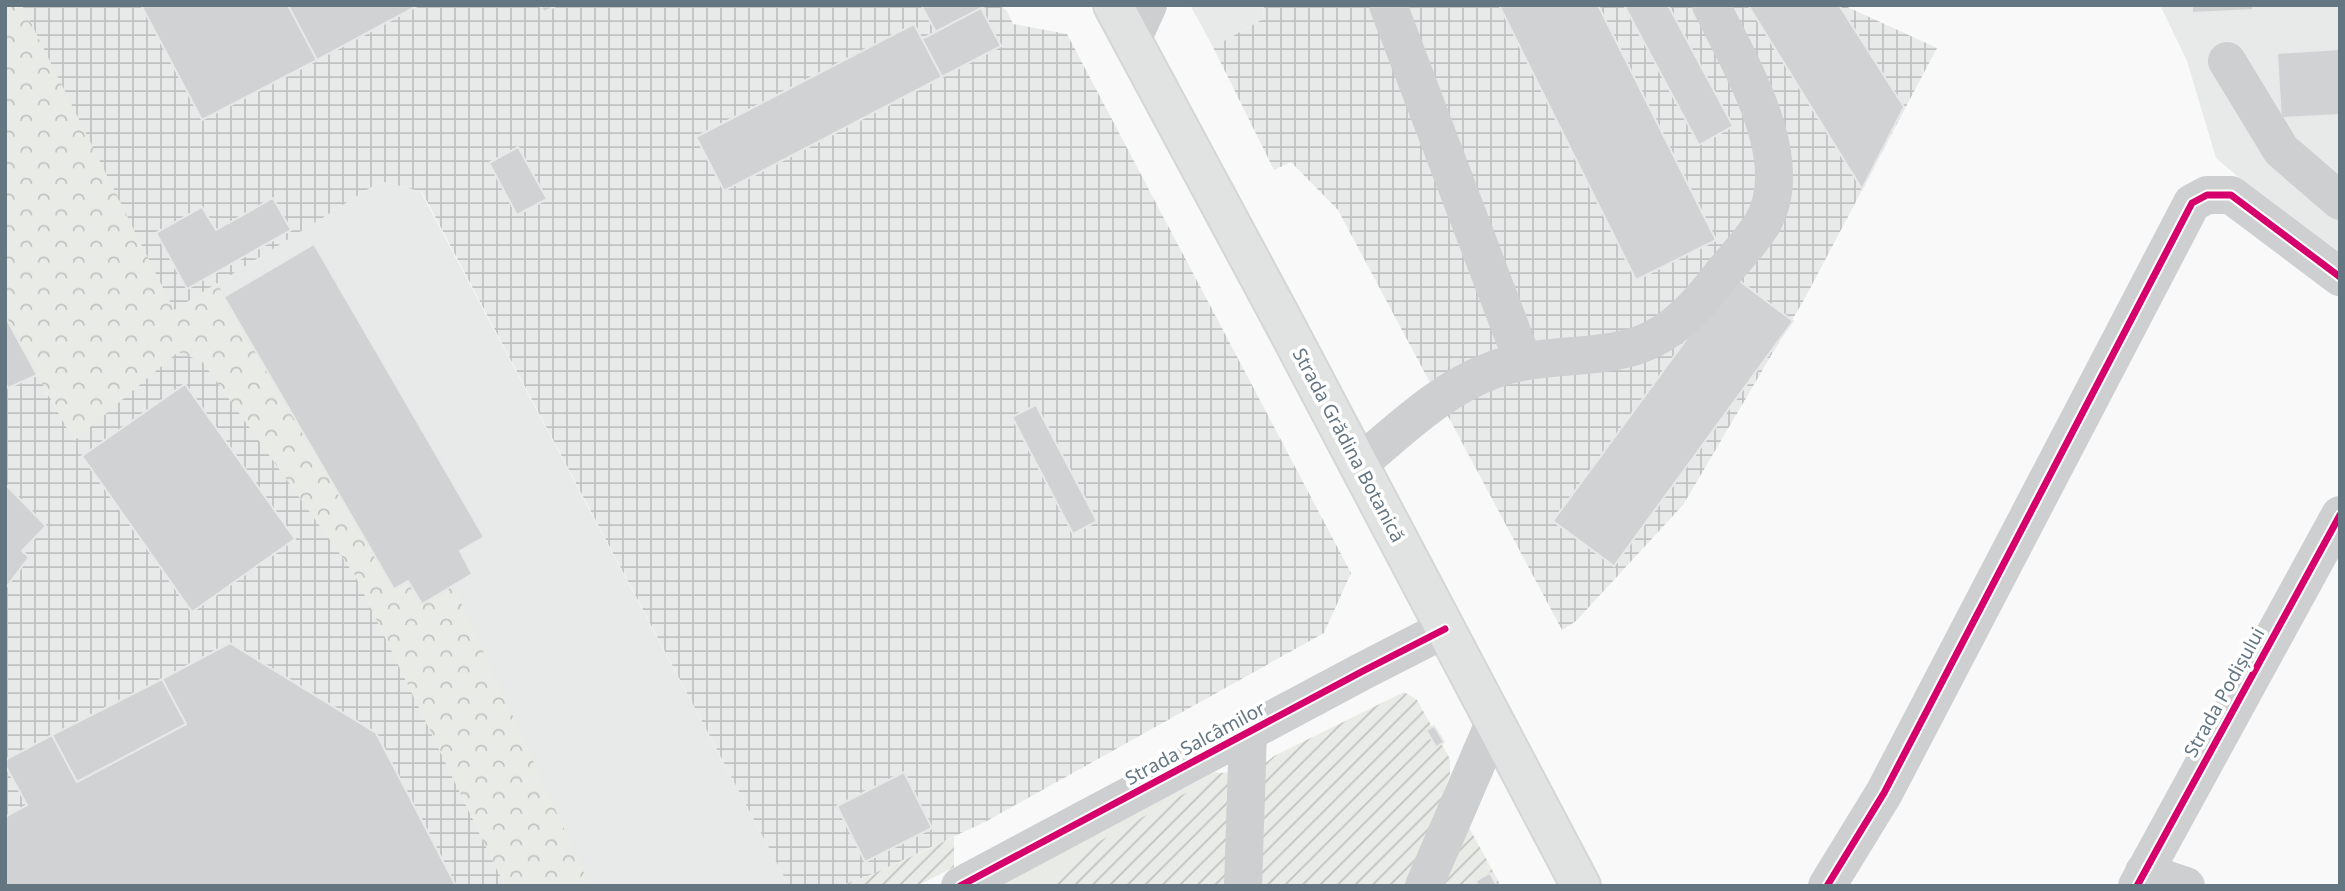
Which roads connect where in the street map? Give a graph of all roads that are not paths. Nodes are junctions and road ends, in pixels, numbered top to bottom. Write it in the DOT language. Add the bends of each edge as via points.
graph roads {
  1 [pos="1113,5"];
  2 [pos="1148,5"];
  3 [pos="1388,5"];
  4 [pos="1711,5"];
  5 [pos="1132,40"];
  6 [pos="2227,61"];
  7 [pos="2340,201"];
  8 [pos="2340,277"];
  9 [pos="1523,360"];
  10 [pos="1359,464"];
  11 [pos="2340,514"];
  12 [pos="1445,629"];
  13 [pos="1494,723"];
  14 [pos="1248,732"];
  15 [pos="2141,879"];
  16 [pos="960,886"];
  17 [pos="1243,886"];
  18 [pos="1424,886"];
  19 [pos="1581,886"];
  20 [pos="1827,886"];
  21 [pos="2186,886"];
  1 -- 5 [label="main road, Strada Grădina Botanică"];
  2 -- 5 [label="street"];
  3 -- 9 [label="street"];
  4 -- 9 [label="street" via="1765,124 1773,161 1773,193 1763,223 1694,310 1642,344 1612,353"];
  5 -- 10 [label="main road, Strada Grădina Botanică"];
  6 -- 7 [label="street" via="2281,150"];
  8 -- 20 [label="street" via="2231,195 2207,195 2192,203 1884,793"];
  9 -- 10 [label="street" via="1443,395"];
  10 -- 12 [label="main road, Strada Grădina Botanică"];
  11 -- 15 [label="street, Strada Podișului"];
  12 -- 13 [label="main road, Strada Grădina Botanică"];
  12 -- 14 [label="street, Strada Salcâmilor"];
  13 -- 18 [label="street"];
  13 -- 19 [label="main road, Strada Grădina Botanică"];
  14 -- 16 [label="street, Strada Salcâmilor"];
  14 -- 17 [label="street"];
  15 -- 21 [label="street"];
}
